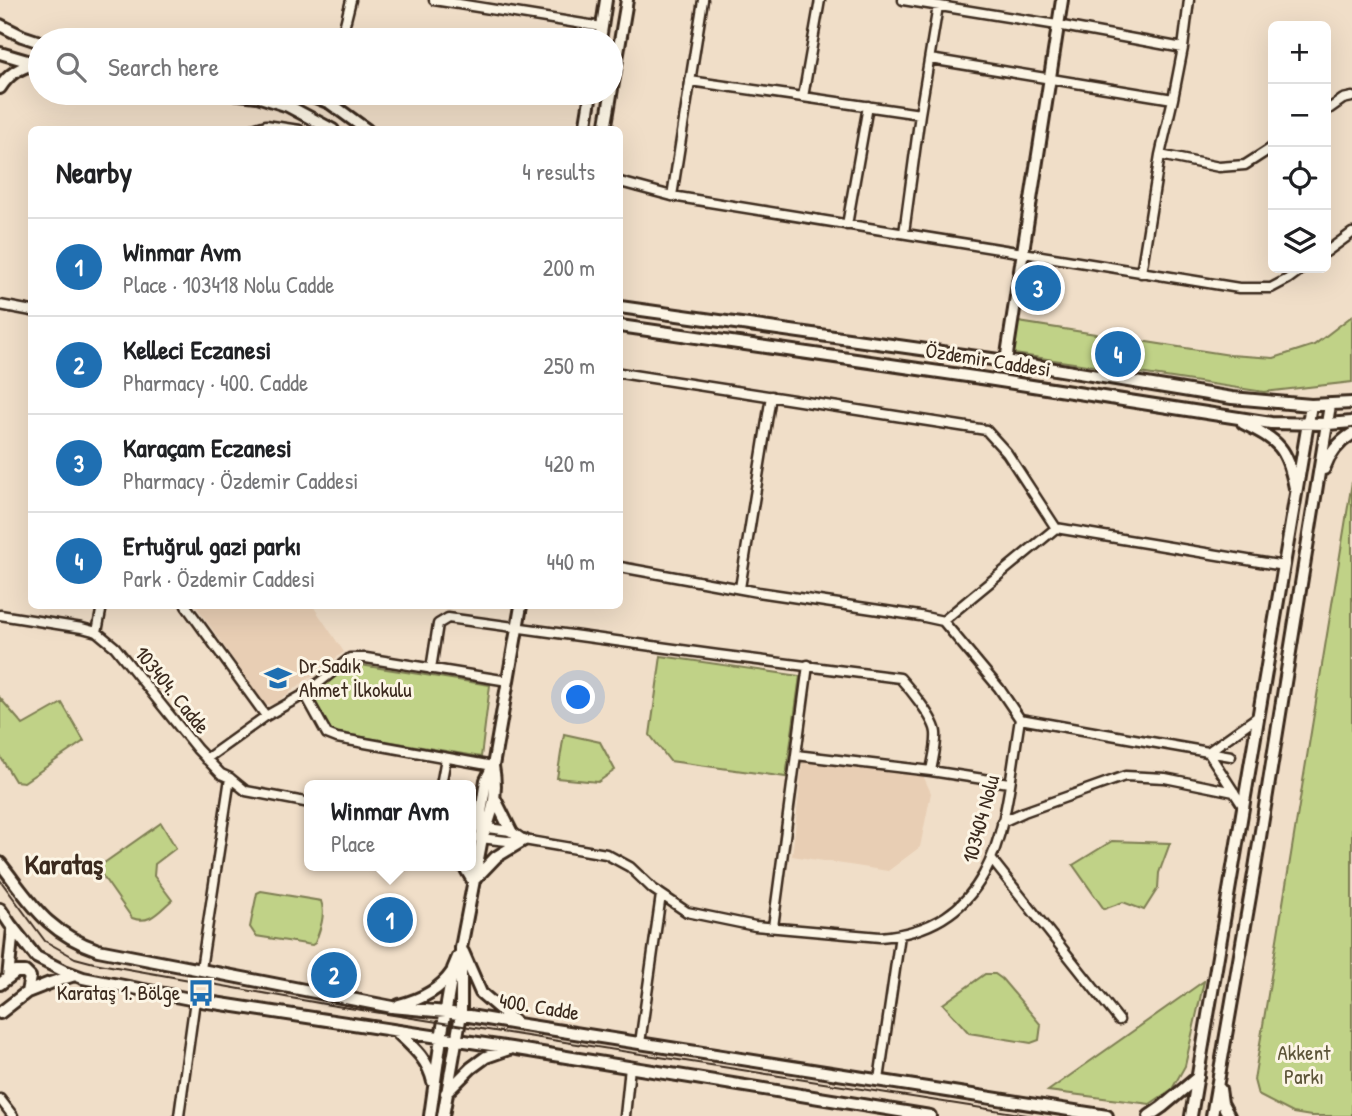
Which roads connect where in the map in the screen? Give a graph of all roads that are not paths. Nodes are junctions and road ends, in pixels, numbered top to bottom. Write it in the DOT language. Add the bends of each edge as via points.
graph roads {
  1 [pos="352,0"];
  2 [pos="434,0"];
  3 [pos="606,0"];
  4 [pos="627,0"];
  5 [pos="703,0"];
  6 [pos="820,0"];
  7 [pos="903,0"];
  8 [pos="1062,0"];
  9 [pos="1189,0"];
  10 [pos="472,3"];
  11 [pos="938,6"];
  12 [pos="0,25"];
  13 [pos="1058,25"];
  14 [pos="602,27"];
  15 [pos="344,28"];
  16 [pos="622,28"];
  17 [pos="28,38"];
  18 [pos="1183,48"];
  19 [pos="0,54"];
  20 [pos="930,60"];
  21 [pos="28,61"];
  22 [pos="28,66"];
  23 [pos="1049,79"];
  24 [pos="690,81"];
  25 [pos="0,88"];
  26 [pos="803,97"];
  27 [pos="1352,97"];
  28 [pos="1173,99"];
  29 [pos="285,105"];
  30 [pos="336,105"];
  31 [pos="589,105"];
  32 [pos="609,105"];
  33 [pos="868,106"];
  34 [pos="1331,107"];
  35 [pos="920,114"];
  36 [pos="326,126"];
  37 [pos="362,126"];
  38 [pos="587,126"];
  39 [pos="606,126"];
  40 [pos="1268,150"];
  41 [pos="1160,155"];
  42 [pos="623,183"];
  43 [pos="672,196"];
  44 [pos="847,225"];
  45 [pos="904,233"];
  46 [pos="1352,233"];
  47 [pos="1331,248"];
  48 [pos="1023,254"];
  49 [pos="1141,273"];
  50 [pos="1296,273"];
  51 [pos="623,302"];
  52 [pos="0,305"];
  53 [pos="623,308"];
  54 [pos="28,310"];
  55 [pos="649,312"];
  56 [pos="623,326"];
  57 [pos="1006,361"];
  58 [pos="623,373"];
  59 [pos="771,396"];
  60 [pos="1352,403"];
  61 [pos="1311,405"];
  62 [pos="1330,405"];
  63 [pos="1234,418"];
  64 [pos="1352,422"];
  65 [pos="1309,424"];
  66 [pos="1328,424"];
  67 [pos="1352,434"];
  68 [pos="1296,494"];
  69 [pos="1314,495"];
  70 [pos="1056,528"];
  71 [pos="1284,566"];
  72 [pos="623,568"];
  73 [pos="740,588"];
  74 [pos="101,609"];
  75 [pos="188,609"];
  76 [pos="521,609"];
  77 [pos="0,615"];
  78 [pos="943,621"];
  79 [pos="518,627"];
  80 [pos="97,632"];
  81 [pos="808,665"];
  82 [pos="431,669"];
  83 [pos="509,681"];
  84 [pos="305,694"];
  85 [pos="266,716"];
  86 [pos="1257,717"];
  87 [pos="1020,719"];
  88 [pos="1208,752"];
  89 [pos="796,755"];
  90 [pos="1231,756"];
  91 [pos="446,758"];
  92 [pos="206,759"];
  93 [pos="493,766"];
  94 [pos="931,771"];
  95 [pos="230,778"];
  96 [pos="442,780"];
  97 [pos="1009,783"];
  98 [pos="1234,792"];
  99 [pos="495,799"];
  100 [pos="304,802"];
  101 [pos="1243,806"];
  102 [pos="1002,822"];
  103 [pos="478,831"];
  104 [pos="511,831"];
  105 [pos="524,840"];
  106 [pos="476,851"];
  107 [pos="992,860"];
  108 [pos="0,863"];
  109 [pos="467,871"];
  110 [pos="474,871"];
  111 [pos="473,881"];
  112 [pos="661,895"];
  113 [pos="0,909"];
  114 [pos="13,928"];
  115 [pos="773,928"];
  116 [pos="900,936"];
  117 [pos="461,948"];
  118 [pos="201,969"];
  119 [pos="453,969"];
  120 [pos="75,975"];
  121 [pos="4,981"];
  122 [pos="27,992"];
  123 [pos="195,1000"];
  124 [pos="392,1007"];
  125 [pos="446,1012"];
  126 [pos="0,1013"];
  127 [pos="461,1014"];
  128 [pos="1119,1020"];
  129 [pos="517,1024"];
  130 [pos="394,1029"];
  131 [pos="441,1038"];
  132 [pos="456,1041"];
  133 [pos="640,1042"];
  134 [pos="511,1048"];
  135 [pos="630,1068"];
  136 [pos="1199,1077"];
  137 [pos="879,1080"];
  138 [pos="1219,1080"];
  139 [pos="434,1089"];
  140 [pos="446,1093"];
  141 [pos="0,1099"];
  142 [pos="879,1112"];
  143 [pos="13,1116"];
  144 [pos="179,1116"];
  145 [pos="430,1116"];
  146 [pos="443,1116"];
  147 [pos="625,1116"];
  148 [pos="930,1116"];
  149 [pos="1107,1116"];
  150 [pos="1149,1116"];
  151 [pos="1191,1116"];
  152 [pos="1212,1116"];
  153 [pos="1229,1116"];
  1 -- 15 [label="street"];
  2 -- 10 [label="street"];
  3 -- 14 [label="main road"];
  4 -- 16 [label="main road"];
  5 -- 24 [label="street"];
  6 -- 26 [label="street"];
  7 -- 11 [label="street"];
  8 -- 13 [label="main road"];
  9 -- 18 [label="street"];
  10 -- 14 [label="street"];
  11 -- 13 [label="street"];
  11 -- 20 [label="street"];
  12 -- 17 [label="main road"];
  13 -- 18 [label="street"];
  13 -- 23 [label="main road"];
  18 -- 28 [label="street"];
  19 -- 21 [label="main road"];
  20 -- 23 [label="street"];
  20 -- 35 [label="street"];
  22 -- 25 [label="main road" via="11,74"];
  23 -- 28 [label="street"];
  23 -- 48 [label="main road"];
  24 -- 26 [label="street"];
  24 -- 43 [label="street"];
  26 -- 33 [label="street"];
  27 -- 34 [label="street"];
  28 -- 41 [label="street"];
  29 -- 36 [label="main road"];
  30 -- 37 [label="main road"];
  31 -- 38 [label="main road"];
  32 -- 39 [label="main road"];
  33 -- 35 [label="street"];
  33 -- 44 [label="street"];
  35 -- 45 [label="street"];
  40 -- 41 [label="street" via="1245,165 1219,167"];
  41 -- 49 [label="street"];
  42 -- 43 [label="street"];
  43 -- 44 [label="street"];
  44 -- 45 [label="street"];
  45 -- 48 [label="street"];
  46 -- 47 [label="street"];
  48 -- 49 [label="street"];
  48 -- 57 [label="main road"];
  49 -- 50 [label="street" via="1239,288 1271,288"];
  51 -- 55 [label="main road"];
  52 -- 54 [label="street"];
  53 -- 55 [label="main road, Özdemir Caddesi"];
  55 -- 57 [label="main road, Özdemir Caddesi"];
  56 -- 63 [label="main road, Özdemir Caddesi"];
  57 -- 61 [label="main road, Özdemir Caddesi" via="1232,398"];
  58 -- 59 [label="street"];
  59 -- 70 [label="street" via="986,430 1007,453"];
  59 -- 73 [label="street"];
  60 -- 62 [label="main road, Özdemir Caddesi"];
  61 -- 62 [label="main road, Özdemir Caddesi"];
  61 -- 65 [label="main road"];
  62 -- 66 [label="main road"];
  63 -- 65 [label="main road, Özdemir Caddesi"];
  63 -- 68 [label="main road" via="1282,449"];
  64 -- 66 [label="main road, Özdemir Caddesi"];
  65 -- 66 [label="main road, Özdemir Caddesi"];
  65 -- 68 [label="main road"];
  66 -- 69 [label="main road"];
  67 -- 69 [label="main road" via="1328,458"];
  68 -- 71 [label="main road"];
  69 -- 138 [label="main road"];
  70 -- 71 [label="street"];
  70 -- 78 [label="street"];
  71 -- 86 [label="main road"];
  72 -- 73 [label="street"];
  73 -- 78 [label="street"];
  74 -- 80 [label="street"];
  75 -- 85 [label="street"];
  76 -- 79 [label="main road"];
  77 -- 80 [label="street"];
  78 -- 87 [label="street"];
  79 -- 81 [label="street"];
  79 -- 82 [label="street" via="448,618 438,624"];
  79 -- 83 [label="main road"];
  80 -- 92 [label="street, 103404. Cadde" via="115,647"];
  81 -- 89 [label="street"];
  81 -- 94 [label="street" via="900,678 935,727"];
  82 -- 83 [label="street"];
  82 -- 84 [label="street" via="351,657"];
  83 -- 93 [label="main road"];
  84 -- 85 [label="street"];
  84 -- 91 [label="street" via="327,734"];
  85 -- 92 [label="street"];
  86 -- 88 [label="street"];
  86 -- 101 [label="main road"];
  87 -- 88 [label="street"];
  87 -- 97 [label="street, 103404 Nolu"];
  88 -- 90 [label="street"];
  88 -- 98 [label="street"];
  89 -- 94 [label="street"];
  89 -- 115 [label="street"];
  91 -- 93 [label="street"];
  91 -- 96 [label="street"];
  92 -- 95 [label="street, 103404. Cadde"];
  93 -- 99 [label="main road"];
  93 -- 103 [label="main road" via="486,780"];
  94 -- 97 [label="street"];
  95 -- 100 [label="street, 103404. Cadde" via="246,791"];
  95 -- 118 [label="street"];
  97 -- 102 [label="street, 103404 Nolu"];
  98 -- 101 [label="street"];
  98 -- 102 [label="street" via="1165,778 1125,776"];
  99 -- 103 [label="main road" via="493,815"];
  99 -- 104 [label="main road"];
  101 -- 136 [label="main road"];
  102 -- 107 [label="street, 103404 Nolu"];
  103 -- 104 [label="street"];
  103 -- 105 [label="street" via="508,841"];
  103 -- 106 [label="main road"];
  104 -- 105 [label="street"];
  105 -- 111 [label="main road" via="496,857"];
  105 -- 112 [label="street, 103404 Nolu" via="606,854 630,866"];
  107 -- 116 [label="street, 103404 Nolu" via="977,887 956,909 929,926"];
  107 -- 128 [label="street"];
  108 -- 118 [label="main road, 400. Cadde" via="37,912 79,944"];
  109 -- 111 [label="main road"];
  110 -- 111 [label="main road"];
  111 -- 117 [label="main road"];
  112 -- 115 [label="street, 103404 Nolu" via="687,912"];
  112 -- 133 [label="street"];
  113 -- 114 [label="main road"];
  114 -- 120 [label="main road" via="36,957"];
  114 -- 121 [label="main road" via="12,955"];
  115 -- 116 [label="street, 103404 Nolu"];
  116 -- 137 [label="street"];
  117 -- 119 [label="main road"];
  117 -- 127 [label="main road"];
  117 -- 129 [label="main road" via="481,993"];
  118 -- 124 [label="main road, 400. Cadde"];
  119 -- 124 [label="main road" via="445,982 429,993"];
  119 -- 125 [label="main road"];
  120 -- 122 [label="main road"];
  120 -- 123 [label="main road"];
  121 -- 122 [label="main road" via="16,972 25,972 30,977"];
  122 -- 126 [label="main road"];
  123 -- 130 [label="main road"];
  123 -- 144 [label="street"];
  124 -- 125 [label="main road, 400. Cadde"];
  125 -- 127 [label="main road, 400. Cadde"];
  125 -- 131 [label="main road"];
  127 -- 129 [label="main road, 400. Cadde"];
  127 -- 132 [label="main road"];
  129 -- 133 [label="main road, 400. Cadde"];
  130 -- 131 [label="main road"];
  130 -- 139 [label="main road" via="423,1057"];
  131 -- 132 [label="main road"];
  131 -- 139 [label="main road"];
  132 -- 134 [label="main road"];
  132 -- 140 [label="main road"];
  133 -- 137 [label="main road, 400. Cadde"];
  134 -- 135 [label="main road"];
  134 -- 140 [label="main road" via="486,1057"];
  135 -- 142 [label="main road"];
  135 -- 147 [label="street"];
  136 -- 150 [label="main road"];
  136 -- 151 [label="main road"];
  137 -- 149 [label="main road, 400. Cadde"];
  138 -- 152 [label="main road"];
  138 -- 153 [label="main road"];
  139 -- 145 [label="main road"];
  140 -- 146 [label="main road"];
  141 -- 143 [label="street"];
  142 -- 148 [label="main road"];
}
